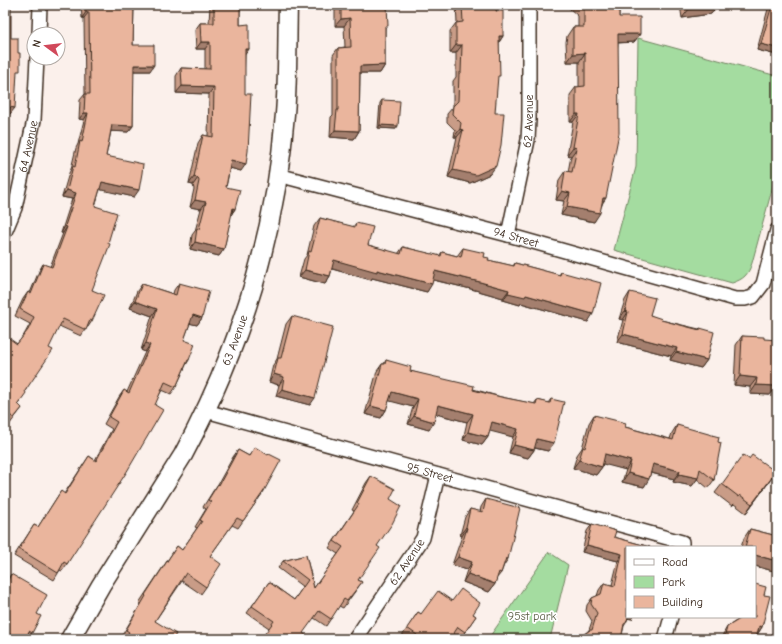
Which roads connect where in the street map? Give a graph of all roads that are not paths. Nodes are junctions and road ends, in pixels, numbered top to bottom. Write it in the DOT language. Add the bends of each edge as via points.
graph roads {
  1 [pos="40,5"];
  2 [pos="288,5"];
  3 [pos="529,5"];
  4 [pos="39,26"];
  5 [pos="37,66"];
  6 [pos="278,175"];
  7 [pos="777,230"];
  8 [pos="5,232"];
  9 [pos="508,235"];
  10 [pos="206,411"];
  11 [pos="438,475"];
  12 [pos="682,546"];
  13 [pos="671,618"];
  14 [pos="70,639"];
  15 [pos="355,639"];
  16 [pos="665,639"];
  1 -- 4 [label="street"];
  2 -- 6 [label="street, 63 Avenue" via="286,114"];
  3 -- 9 [label="street, 62 Avenue" via="528,140"];
  5 -- 8 [label="street, 64 Avenue" via="34,120 15,208"];
  6 -- 9 [label="street, 94 Street"];
  6 -- 10 [label="street, 63 Avenue" via="267,237 254,289"];
  7 -- 9 [label="street, 94 Street" via="763,284 753,297 745,299 723,296"];
  10 -- 11 [label="street, 95 Street"];
  10 -- 14 [label="street, 63 Avenue" via="183,455"];
  11 -- 12 [label="street, 95 Street" via="682,542"];
  11 -- 15 [label="street, 62 Avenue" via="423,538"];
  13 -- 16 [label="street"];
}
